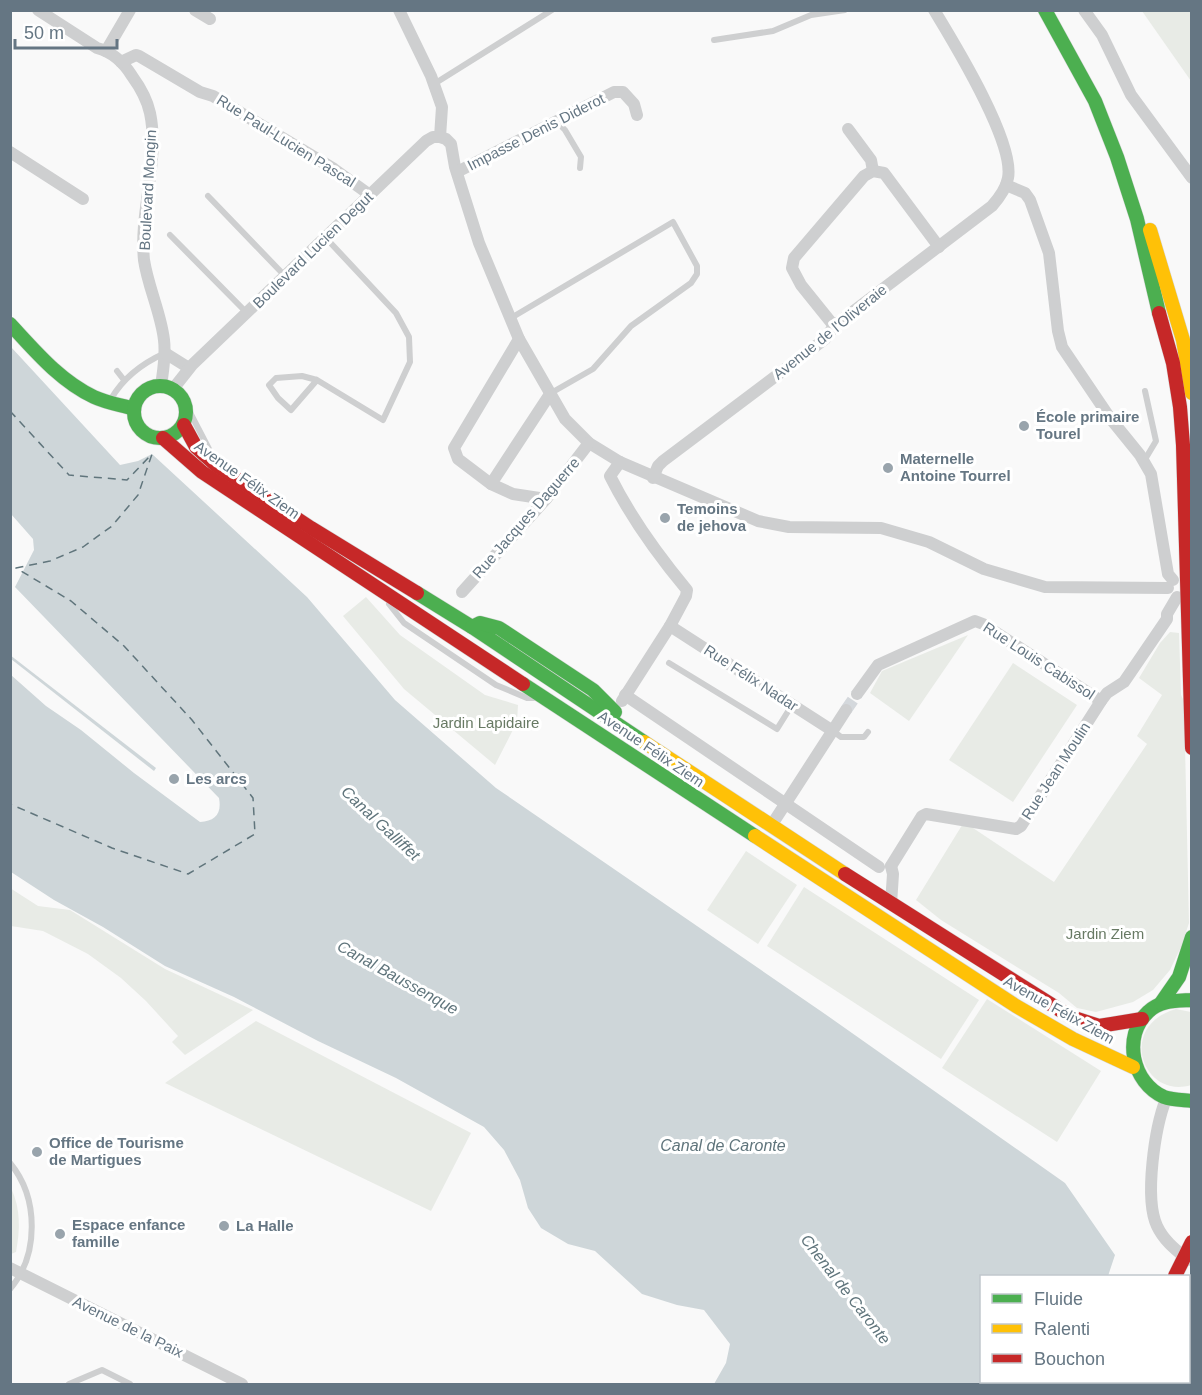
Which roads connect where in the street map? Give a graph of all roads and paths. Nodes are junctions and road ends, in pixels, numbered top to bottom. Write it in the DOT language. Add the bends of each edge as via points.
graph roads {
  1 [pos="38,10"];
  2 [pos="63,10"];
  3 [pos="130,10"];
  4 [pos="195,10"];
  5 [pos="399,10"];
  6 [pos="552,10"];
  7 [pos="845,10"];
  8 [pos="934,10"];
  9 [pos="1045,10"];
  10 [pos="1054,10"];
  11 [pos="1084,10"];
  12 [pos="210,19"];
  13 [pos="56,22"];
  14 [pos="714,40"];
  15 [pos="106,51"];
  16 [pos="121,62"];
  17 [pos="434,84"];
  18 [pos="637,115"];
  19 [pos="557,122"];
  20 [pos="848,129"];
  21 [pos="440,137"];
  22 [pos="10,152"];
  23 [pos="580,168"];
  24 [pos="873,171"];
  25 [pos="457,172"];
  26 [pos="1191,178"];
  27 [pos="1006,185"];
  28 [pos="370,195"];
  29 [pos="208,196"];
  30 [pos="83,199"];
  31 [pos="170,235"];
  32 [pos="325,237"];
  33 [pos="939,247"];
  34 [pos="285,276"];
  35 [pos="247,313"];
  36 [pos="510,319"];
  37 [pos="10,324"];
  38 [pos="834,326"];
  39 [pos="1187,337"];
  40 [pos="519,339"];
  41 [pos="165,353"];
  42 [pos="1173,363"];
  43 [pos="189,368"];
  44 [pos="117,371"];
  45 [pos="124,380"];
  46 [pos="317,380"];
  47 [pos="167,387"];
  48 [pos="1145,391"];
  49 [pos="1191,393"];
  50 [pos="550,394"];
  51 [pos="184,401"];
  52 [pos="109,403"];
  53 [pos="134,409"];
  54 [pos="184,424"];
  55 [pos="163,438"];
  56 [pos="589,443"];
  57 [pos="1144,461"];
  58 [pos="620,462"];
  59 [pos="217,466"];
  60 [pos="653,478"];
  61 [pos="491,484"];
  62 [pos="546,499"];
  63 [pos="1180,587"];
  64 [pos="462,592"];
  65 [pos="1167,620"];
  66 [pos="1188,624"];
  67 [pos="670,626"];
  68 [pos="669,663"];
  69 [pos="857,694"];
  70 [pos="625,695"];
  71 [pos="1101,701"];
  72 [pos="792,704"];
  73 [pos="846,710"];
  74 [pos="612,715"];
  75 [pos="833,731"];
  76 [pos="868,732"];
  77 [pos="1191,748"];
  78 [pos="786,804"];
  79 [pos="771,826"];
  80 [pos="885,866"];
  81 [pos="857,882"];
  82 [pos="891,904"];
  83 [pos="1191,937"];
  84 [pos="1191,1000"];
  85 [pos="1161,1003"];
  86 [pos="1142,1019"];
  87 [pos="1133,1067"];
  88 [pos="1166,1099"];
  89 [pos="1191,1101"];
  90 [pos="10,1163"];
  91 [pos="1191,1242"];
  92 [pos="1191,1263"];
  93 [pos="14,1269"];
  94 [pos="1174,1275"];
  95 [pos="10,1290"];
  96 [pos="127,1383"];
  97 [pos="234,1383"];
  98 [pos="69,1384"];
  99 [pos="117,1384"];
  1 -- 13 [label="street, Boulevard Mongin"];
  2 -- 13 [label="street"];
  3 -- 15 [label="street"];
  4 -- 12 [label="street"];
  5 -- 17 [label="street"];
  6 -- 17 [label="lane"];
  7 -- 14 [label="lane" via="811,15 773,31"];
  8 -- 27 [label="street" via="993,118 1009,167"];
  9 -- 42 [label="main road" via="1095,100 1117,157 1137,219"];
  10 -- 39 [label="main road" via="1127,158"];
  11 -- 26 [label="street" via="1102,35 1131,95"];
  13 -- 15 [label="street, Boulevard Mongin"];
  15 -- 16 [label="street, Boulevard Mongin"];
  16 -- 28 [label="street, Rue Paul-Lucien Pascal" via="139,56 213,96"];
  16 -- 41 [label="street, Boulevard Mongin" via="138,84 150,115 144,260"];
  17 -- 21 [label="street" via="442,107"];
  18 -- 19 [label="street, Impasse Denis Diderot" via="634,104 623,92 614,92"];
  19 -- 23 [label="lane" via="581,157"];
  19 -- 25 [label="street, Impasse Denis Diderot"];
  20 -- 24 [label="street" via="871,160"];
  21 -- 25 [label="street" via="451,144"];
  21 -- 28 [label="street, Boulevard Lucien Degut" via="426,141"];
  22 -- 30 [label="street"];
  24 -- 33 [label="street" via="884,173"];
  24 -- 38 [label="street" via="864,176 794,258 795,276"];
  25 -- 36 [label="street" via="479,243"];
  27 -- 33 [label="street, Avenue de l'Oliveraie" via="992,206"];
  27 -- 57 [label="street" via="1025,193 1030,200 1045,243 1062,347"];
  28 -- 32 [label="street, Boulevard Lucien Degut"];
  29 -- 34 [label="lane"];
  31 -- 35 [label="lane"];
  32 -- 34 [label="street, Boulevard Lucien Degut"];
  32 -- 46 [label="lane" via="396,313 410,337 410,362 383,420"];
  33 -- 38 [label="street, Avenue de l'Oliveraie"];
  34 -- 35 [label="street, Boulevard Lucien Degut"];
  35 -- 43 [label="street, Boulevard Lucien Degut"];
  36 -- 40 [label="street"];
  36 -- 50 [label="lane" via="673,222 697,266 691,283 631,326 593,369"];
  37 -- 52 [label="main road" via="81,391"];
  38 -- 60 [label="street, Avenue de l'Oliveraie" via="825,339 663,461"];
  39 -- 42 [label="street"];
  39 -- 49 [label="main road"];
  40 -- 50 [label="street"];
  40 -- 61 [label="street" via="454,448 458,459"];
  41 -- 43 [label="street"];
  41 -- 45 [label="lane"];
  41 -- 47 [label="street, Boulevard Mongin"];
  42 -- 63 [label="main road" via="1183,445"];
  43 -- 47 [label="street, Boulevard Lucien Degut"];
  44 -- 45 [label="lane"];
  45 -- 52 [label="lane"];
  46 -- 46 [label="lane" via="302,376 276,378 269,385 291,410"];
  47 -- 51 [label="main road"];
  47 -- 53 [label="main road" via="153,387 141,395"];
  48 -- 57 [label="lane" via="1156,441"];
  50 -- 56 [label="street" via="565,419"];
  50 -- 61 [label="street"];
  51 -- 54 [label="main road"];
  51 -- 59 [label="lane, Avenue Félix Ziem"];
  52 -- 53 [label="main road"];
  53 -- 55 [label="main road" via="142,430"];
  54 -- 55 [label="main road"];
  54 -- 59 [label="main road, Avenue Félix Ziem" via="196,447"];
  55 -- 87 [label="main road, Avenue Félix Ziem" via="202,471 978,984 1060,1033"];
  56 -- 58 [label="street"];
  56 -- 62 [label="street, Rue Jacques Daguerre"];
  57 -- 63 [label="street" via="1151,474 1168,574"];
  58 -- 60 [label="street"];
  58 -- 67 [label="street" via="610,476 613,483 654,551 687,590"];
  59 -- 74 [label="main road, Avenue Félix Ziem" via="472,627 480,623 499,628 593,690"];
  60 -- 63 [label="street" via="758,521 789,527 881,528 929,542 984,569 1045,587"];
  61 -- 62 [label="street" via="513,494"];
  62 -- 64 [label="street, Rue Jacques Daguerre"];
  63 -- 65 [label="street, Rue Jean Moulin"];
  63 -- 66 [label="main road"];
  65 -- 66 [label="street"];
  65 -- 71 [label="street, Rue Jean Moulin" via="1124,682"];
  66 -- 77 [label="main road"];
  67 -- 70 [label="street"];
  67 -- 72 [label="street, Rue Félix Nadar"];
  68 -- 72 [label="lane" via="777,729"];
  69 -- 71 [label="street, Rue Louis Cabissol" via="878,664 975,621"];
  70 -- 74 [label="street"];
  70 -- 78 [label="street, Avenue Félix Ziem"];
  71 -- 80 [label="street, Rue Jean Moulin" via="1021,826 1016,829 926,814"];
  72 -- 75 [label="street, Rue Félix Nadar"];
  73 -- 75 [label="street"];
  74 -- 79 [label="main road, Avenue Félix Ziem"];
  75 -- 76 [label="lane" via="841,737 864,737"];
  75 -- 78 [label="street"];
  78 -- 79 [label="street"];
  78 -- 80 [label="street, Avenue Félix Ziem"];
  79 -- 81 [label="main road, Avenue Félix Ziem"];
  80 -- 81 [label="street"];
  80 -- 82 [label="street" via="893,874"];
  81 -- 82 [label="main road, Avenue Félix Ziem"];
  82 -- 86 [label="main road, Avenue Félix Ziem" via="1078,1022 1099,1027"];
  83 -- 85 [label="main road" via="1179,977"];
  84 -- 85 [label="main road" via="1179,998"];
  85 -- 86 [label="main road"];
  86 -- 87 [label="main road" via="1134,1033"];
  87 -- 88 [label="main road" via="1152,1090"];
  88 -- 89 [label="main road"];
  88 -- 92 [label="street" via="1159,1118 1152,1173 1152,1209 1168,1244"];
  90 -- 93 [label="lane" via="22,1182 31,1211 32,1236"];
  91 -- 94 [label="main road, bridge"];
  93 -- 95 [label="lane"];
  93 -- 97 [label="street, Avenue de la Paix"];
  96 -- 98 [label="lane" via="102,1371"];
  96 -- 99 [label="lane"];
}
